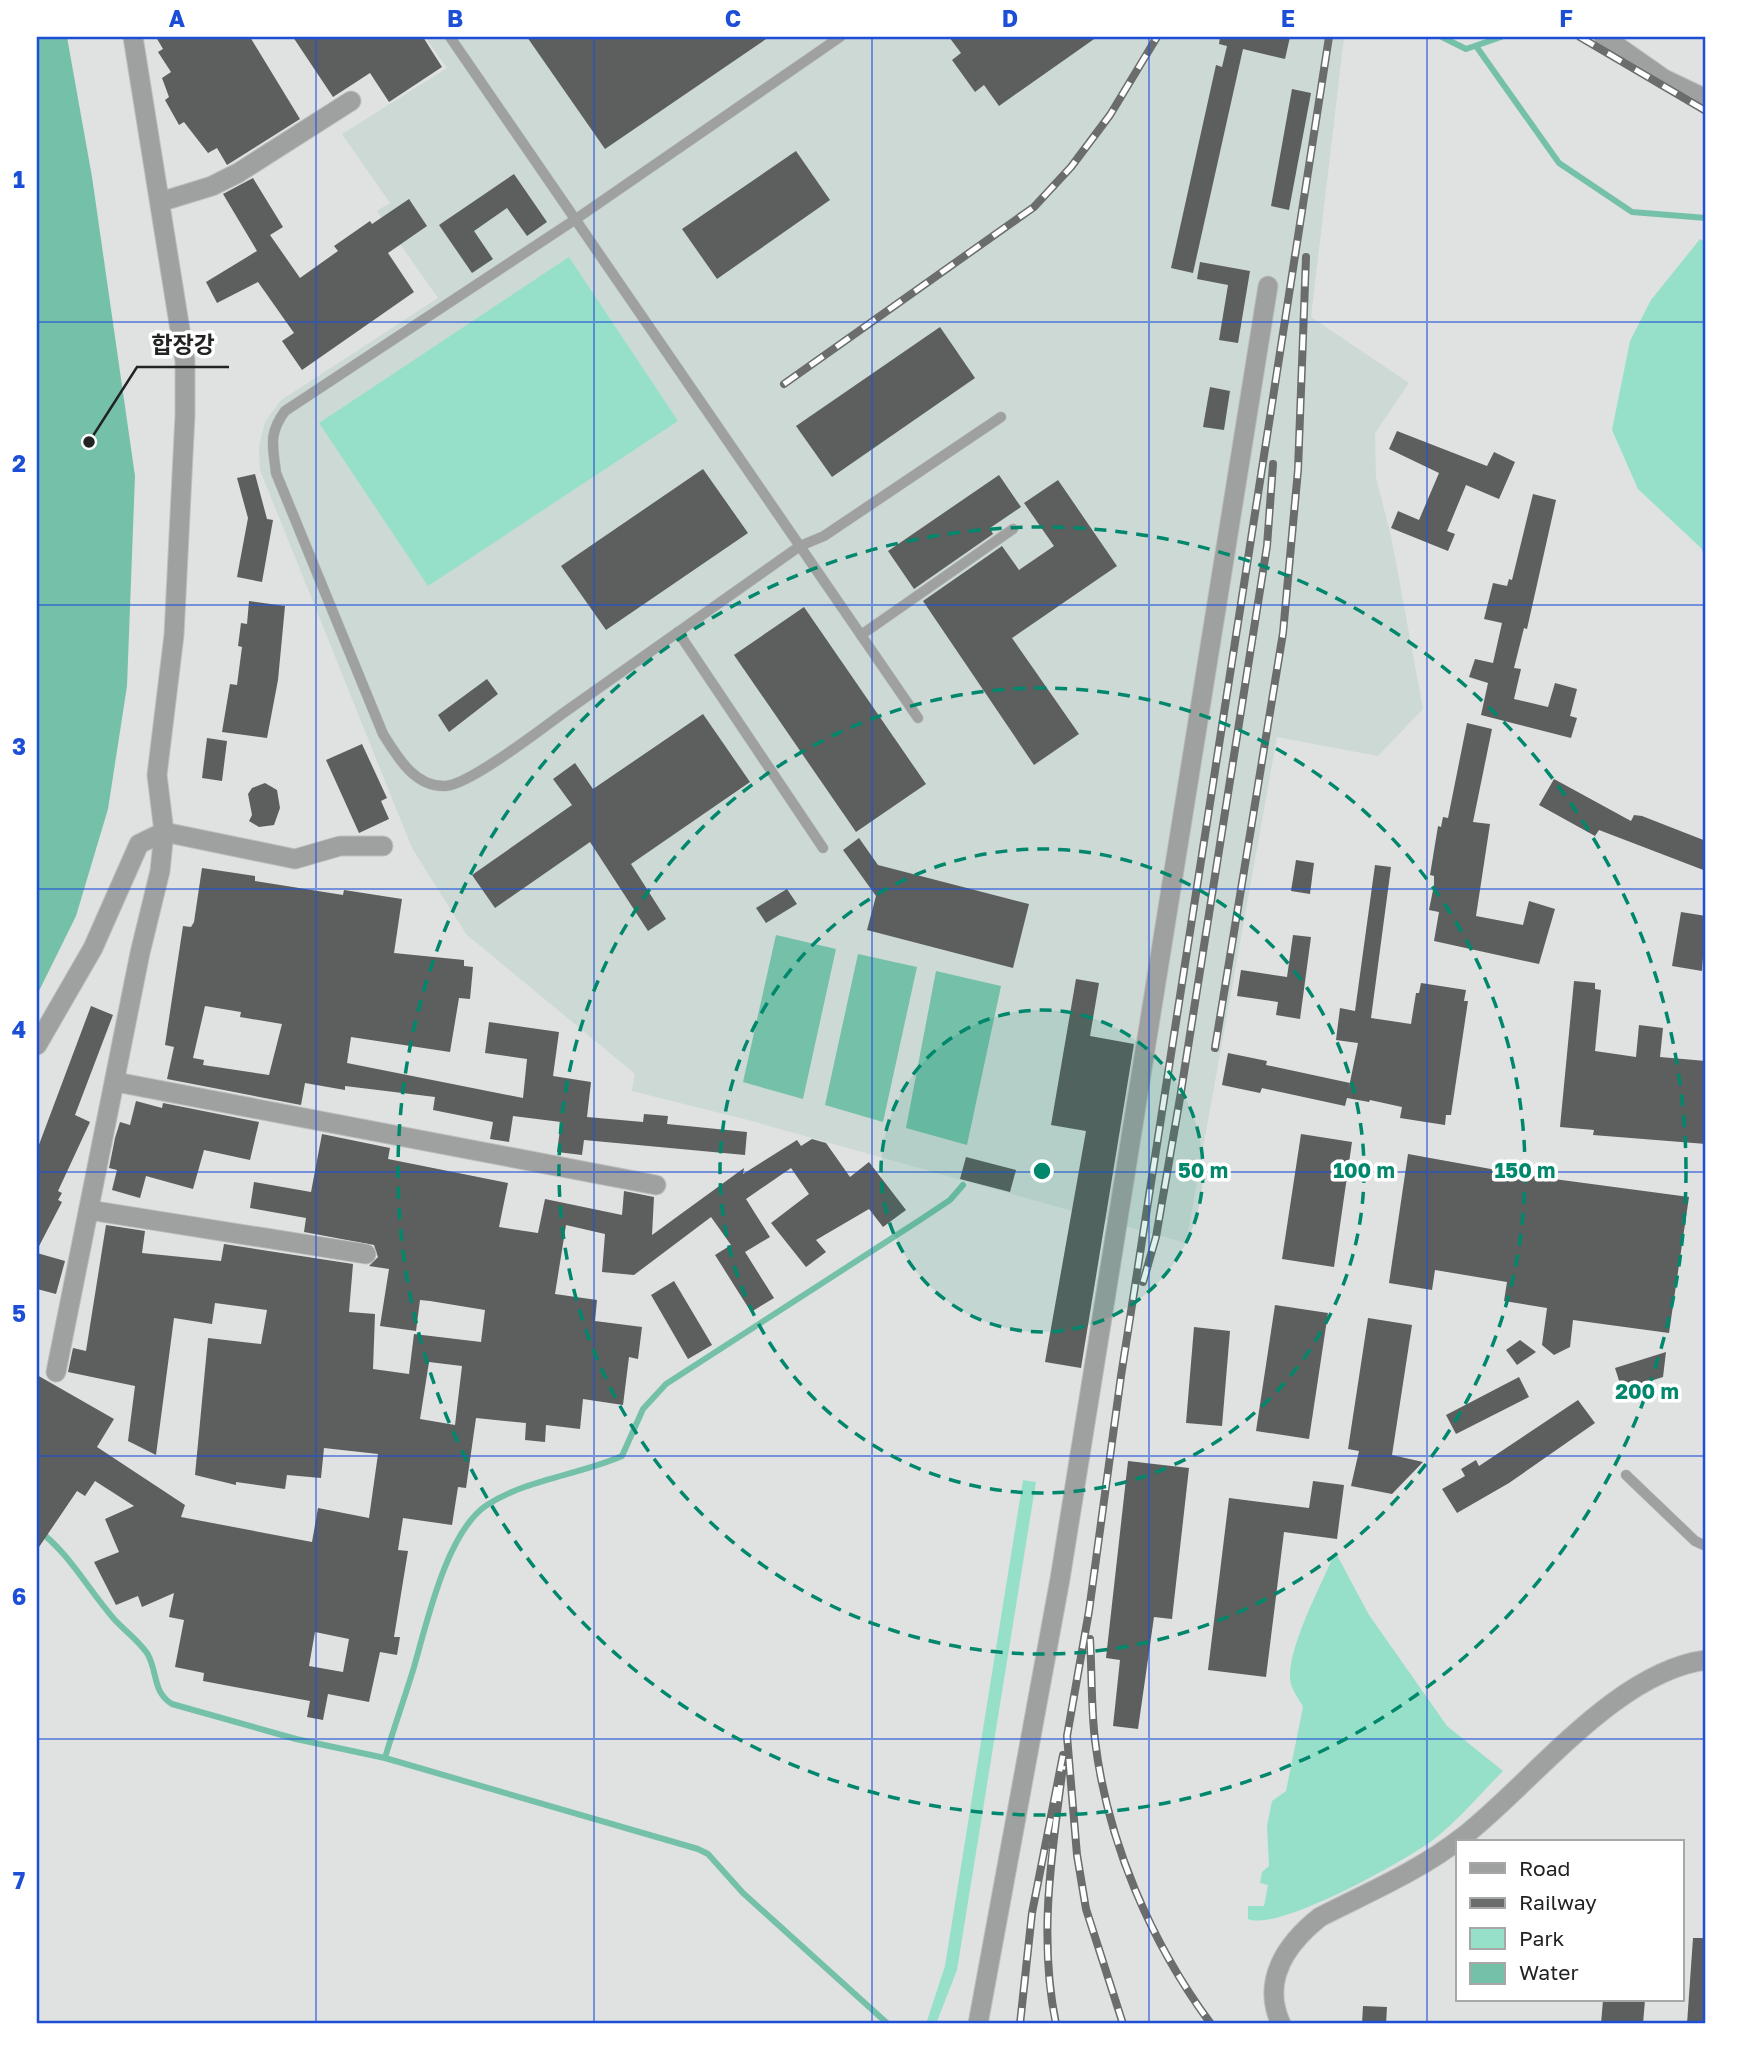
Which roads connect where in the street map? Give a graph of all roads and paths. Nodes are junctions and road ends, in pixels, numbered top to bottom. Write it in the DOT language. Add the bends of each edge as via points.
graph roads {
  1 [pos="133,37"];
  2 [pos="450,37"];
  3 [pos="840,37"];
  4 [pos="1604,37"];
  5 [pos="1706,99"];
  6 [pos="351,101"];
  7 [pos="160,202"];
  8 [pos="576,219"];
  9 [pos="1268,286"];
  10 [pos="1001,417"];
  11 [pos="1013,528"];
  12 [pos="800,546"];
  13 [pos="678,632"];
  14 [pos="861,635"];
  15 [pos="918,718"];
  16 [pos="164,832"];
  17 [pos="383,846"];
  18 [pos="823,848"];
  19 [pos="37,1045"];
  20 [pos="116,1082"];
  21 [pos="656,1185"];
  22 [pos="89,1210"];
  23 [pos="366,1254"];
  24 [pos="56,1372"];
  25 [pos="1626,1475"];
  26 [pos="1706,1546"];
  27 [pos="1706,1660"];
  28 [pos="1457,1840"];
  29 [pos="1456,1841"];
  30 [pos="978,2024"];
  31 [pos="1281,2024"];
  1 -- 7 [label="street"];
  2 -- 8 [label="lane"];
  3 -- 8 [label="lane"];
  4 -- 5 [label="street" via="1664,79"];
  6 -- 7 [label="street" via="238,173"];
  7 -- 16 [label="street" via="185,374 174,635 157,775"];
  8 -- 12 [label="lane"];
  8 -- 13 [label="lane" via="285,411 272,433 276,473 383,734 398,758 427,783 445,786 461,781"];
  9 -- 30 [label="street" via="1060,1578"];
  10 -- 12 [label="lane" via="824,536"];
  11 -- 14 [label="lane"];
  12 -- 13 [label="lane"];
  12 -- 14 [label="lane"];
  13 -- 18 [label="lane"];
  14 -- 15 [label="lane"];
  16 -- 17 [label="street" via="295,859 340,846"];
  16 -- 19 [label="street" via="139,844 93,948"];
  16 -- 20 [label="street"];
  20 -- 21 [label="street"];
  20 -- 22 [label="street"];
  22 -- 23 [label="street"];
  22 -- 24 [label="street"];
  25 -- 26 [label="lane" via="1695,1541"];
  27 -- 28 [label="street" via="1658,1674 1562,1745"];
  29 -- 31 [label="street" via="1303,1930 1279,1963 1274,1982 1273,2008"];
}
